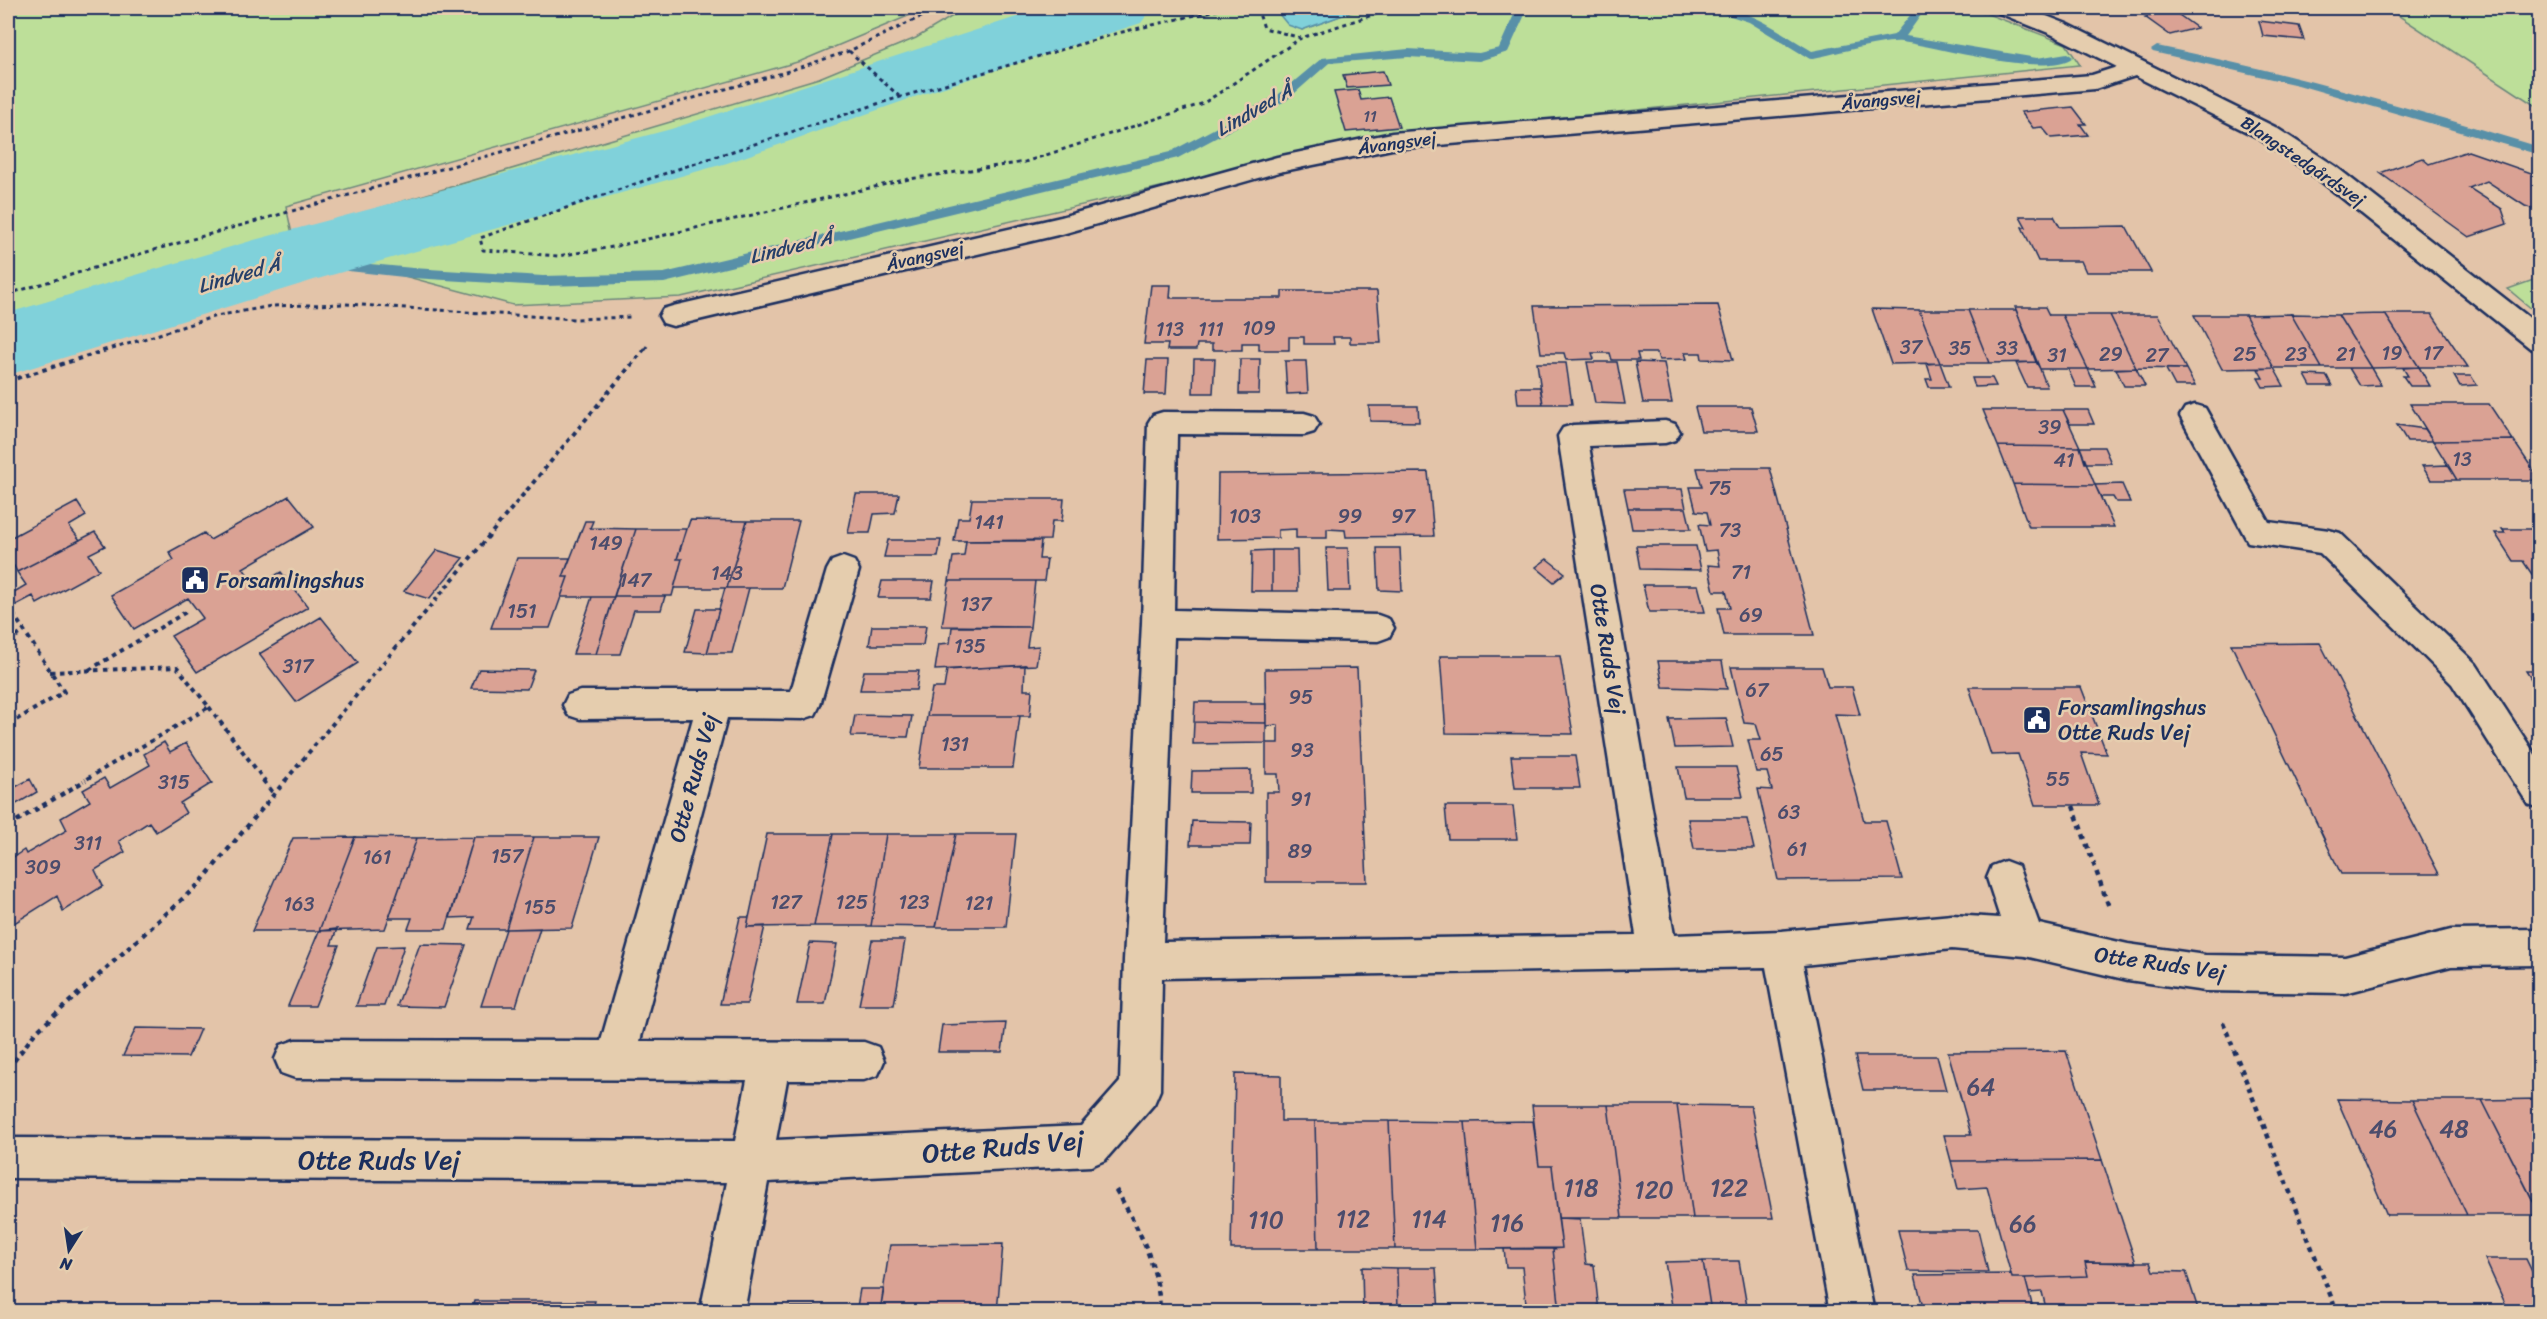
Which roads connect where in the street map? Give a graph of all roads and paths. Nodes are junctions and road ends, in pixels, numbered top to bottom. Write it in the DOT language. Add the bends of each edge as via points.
graph roads {
  1 [pos="940,8"];
  2 [pos="1226,8"];
  3 [pos="1257,8"];
  4 [pos="1470,8"];
  5 [pos="2007,8"];
  6 [pos="1301,38"];
  7 [pos="849,51"];
  8 [pos="2137,68"];
  9 [pos="899,96"];
  10 [pos="8,294"];
  11 [pos="673,316"];
  12 [pos="2540,341"];
  13 [pos="8,381"];
  14 [pos="2195,416"];
  15 [pos="1304,424"];
  16 [pos="1665,432"];
  17 [pos="843,570"];
  18 [pos="8,606"];
  19 [pos="186,612"];
  20 [pos="1158,623"];
  21 [pos="1378,628"];
  22 [pos="24,632"];
  23 [pos="8,641"];
  24 [pos="88,670"];
  25 [pos="50,672"];
  26 [pos="714,704"];
  27 [pos="580,705"];
  28 [pos="209,707"];
  29 [pos="16,720"];
  30 [pos="2540,793"];
  31 [pos="274,794"];
  32 [pos="2073,806"];
  33 [pos="8,826"];
  34 [pos="2005,879"];
  35 [pos="2025,939"];
  36 [pos="2540,947"];
  37 [pos="1781,948"];
  38 [pos="1658,953"];
  39 [pos="1143,960"];
  40 [pos="2128,962"];
  41 [pos="2205,973"];
  42 [pos="295,1059"];
  43 [pos="615,1060"];
  44 [pos="771,1061"];
  45 [pos="864,1061"];
  46 [pos="8,1069"];
  47 [pos="1091,1146"];
  48 [pos="8,1158"];
  49 [pos="751,1162"];
  50 [pos="722,1311"];
  51 [pos="1160,1311"];
  52 [pos="1852,1311"];
  53 [pos="2337,1311"];
  1 -- 7 [label="path"];
  2 -- 9 [label="path" via="1172,18"];
  3 -- 6 [label="path" via="1264,28"];
  4 -- 6 [label="path" via="1462,12 1388,10"];
  5 -- 8 [label="street, Blangstedgårdsvej" via="2059,28"];
  6 -- 9 [label="path" via="1204,103 1025,162 909,179 558,256 483,250 480,238"];
  7 -- 9 [label="path"];
  7 -- 10 [label="path"];
  8 -- 11 [label="street, Åvangsvej" via="2095,82 1392,141 1277,165 1062,225"];
  8 -- 12 [label="street, Blangstedgårdsvej" via="2231,113 2304,157"];
  11 -- 13 [label="path" via="575,319 345,304 272,306 216,316"];
  11 -- 31 [label="path"];
  14 -- 30 [label="street" via="2259,533 2329,542 2464,674"];
  15 -- 20 [label="street, Otte Ruds Vej" via="1163,423"];
  16 -- 38 [label="street, Otte Ruds Vej" via="1573,436"];
  17 -- 26 [label="street, Otte Ruds Vej" via="803,705"];
  18 -- 22 [label="path"];
  19 -- 24 [label="path"];
  20 -- 21 [label="street"];
  20 -- 39 [label="street, Otte Ruds Vej"];
  22 -- 23 [label="path"];
  22 -- 25 [label="path"];
  24 -- 25 [label="path"];
  24 -- 28 [label="path" via="177,667"];
  25 -- 29 [label="path" via="64,692"];
  26 -- 27 [label="street, Otte Ruds Vej"];
  26 -- 43 [label="street, Otte Ruds Vej"];
  28 -- 31 [label="path"];
  28 -- 33 [label="path"];
  31 -- 46 [label="path" via="200,883 35,1033"];
  32 -- 40 [label="path"];
  34 -- 35 [label="street"];
  35 -- 37 [label="street, Otte Ruds Vej" via="1952,932"];
  35 -- 40 [label="street, Otte Ruds Vej"];
  36 -- 41 [label="street, Otte Ruds Vej" via="2451,948 2345,975"];
  37 -- 38 [label="street, Otte Ruds Vej"];
  37 -- 52 [label="street"];
  38 -- 39 [label="street, Otte Ruds Vej"];
  39 -- 47 [label="street, Otte Ruds Vej" via="1140,1090"];
  40 -- 41 [label="street, Otte Ruds Vej"];
  41 -- 53 [label="path"];
  42 -- 43 [label="street"];
  43 -- 44 [label="street"];
  44 -- 45 [label="street"];
  44 -- 49 [label="street"];
  47 -- 49 [label="street, Otte Ruds Vej"];
  47 -- 51 [label="path" via="1142,1235 1160,1296"];
  48 -- 49 [label="street, Otte Ruds Vej"];
  49 -- 50 [label="street"];
}
